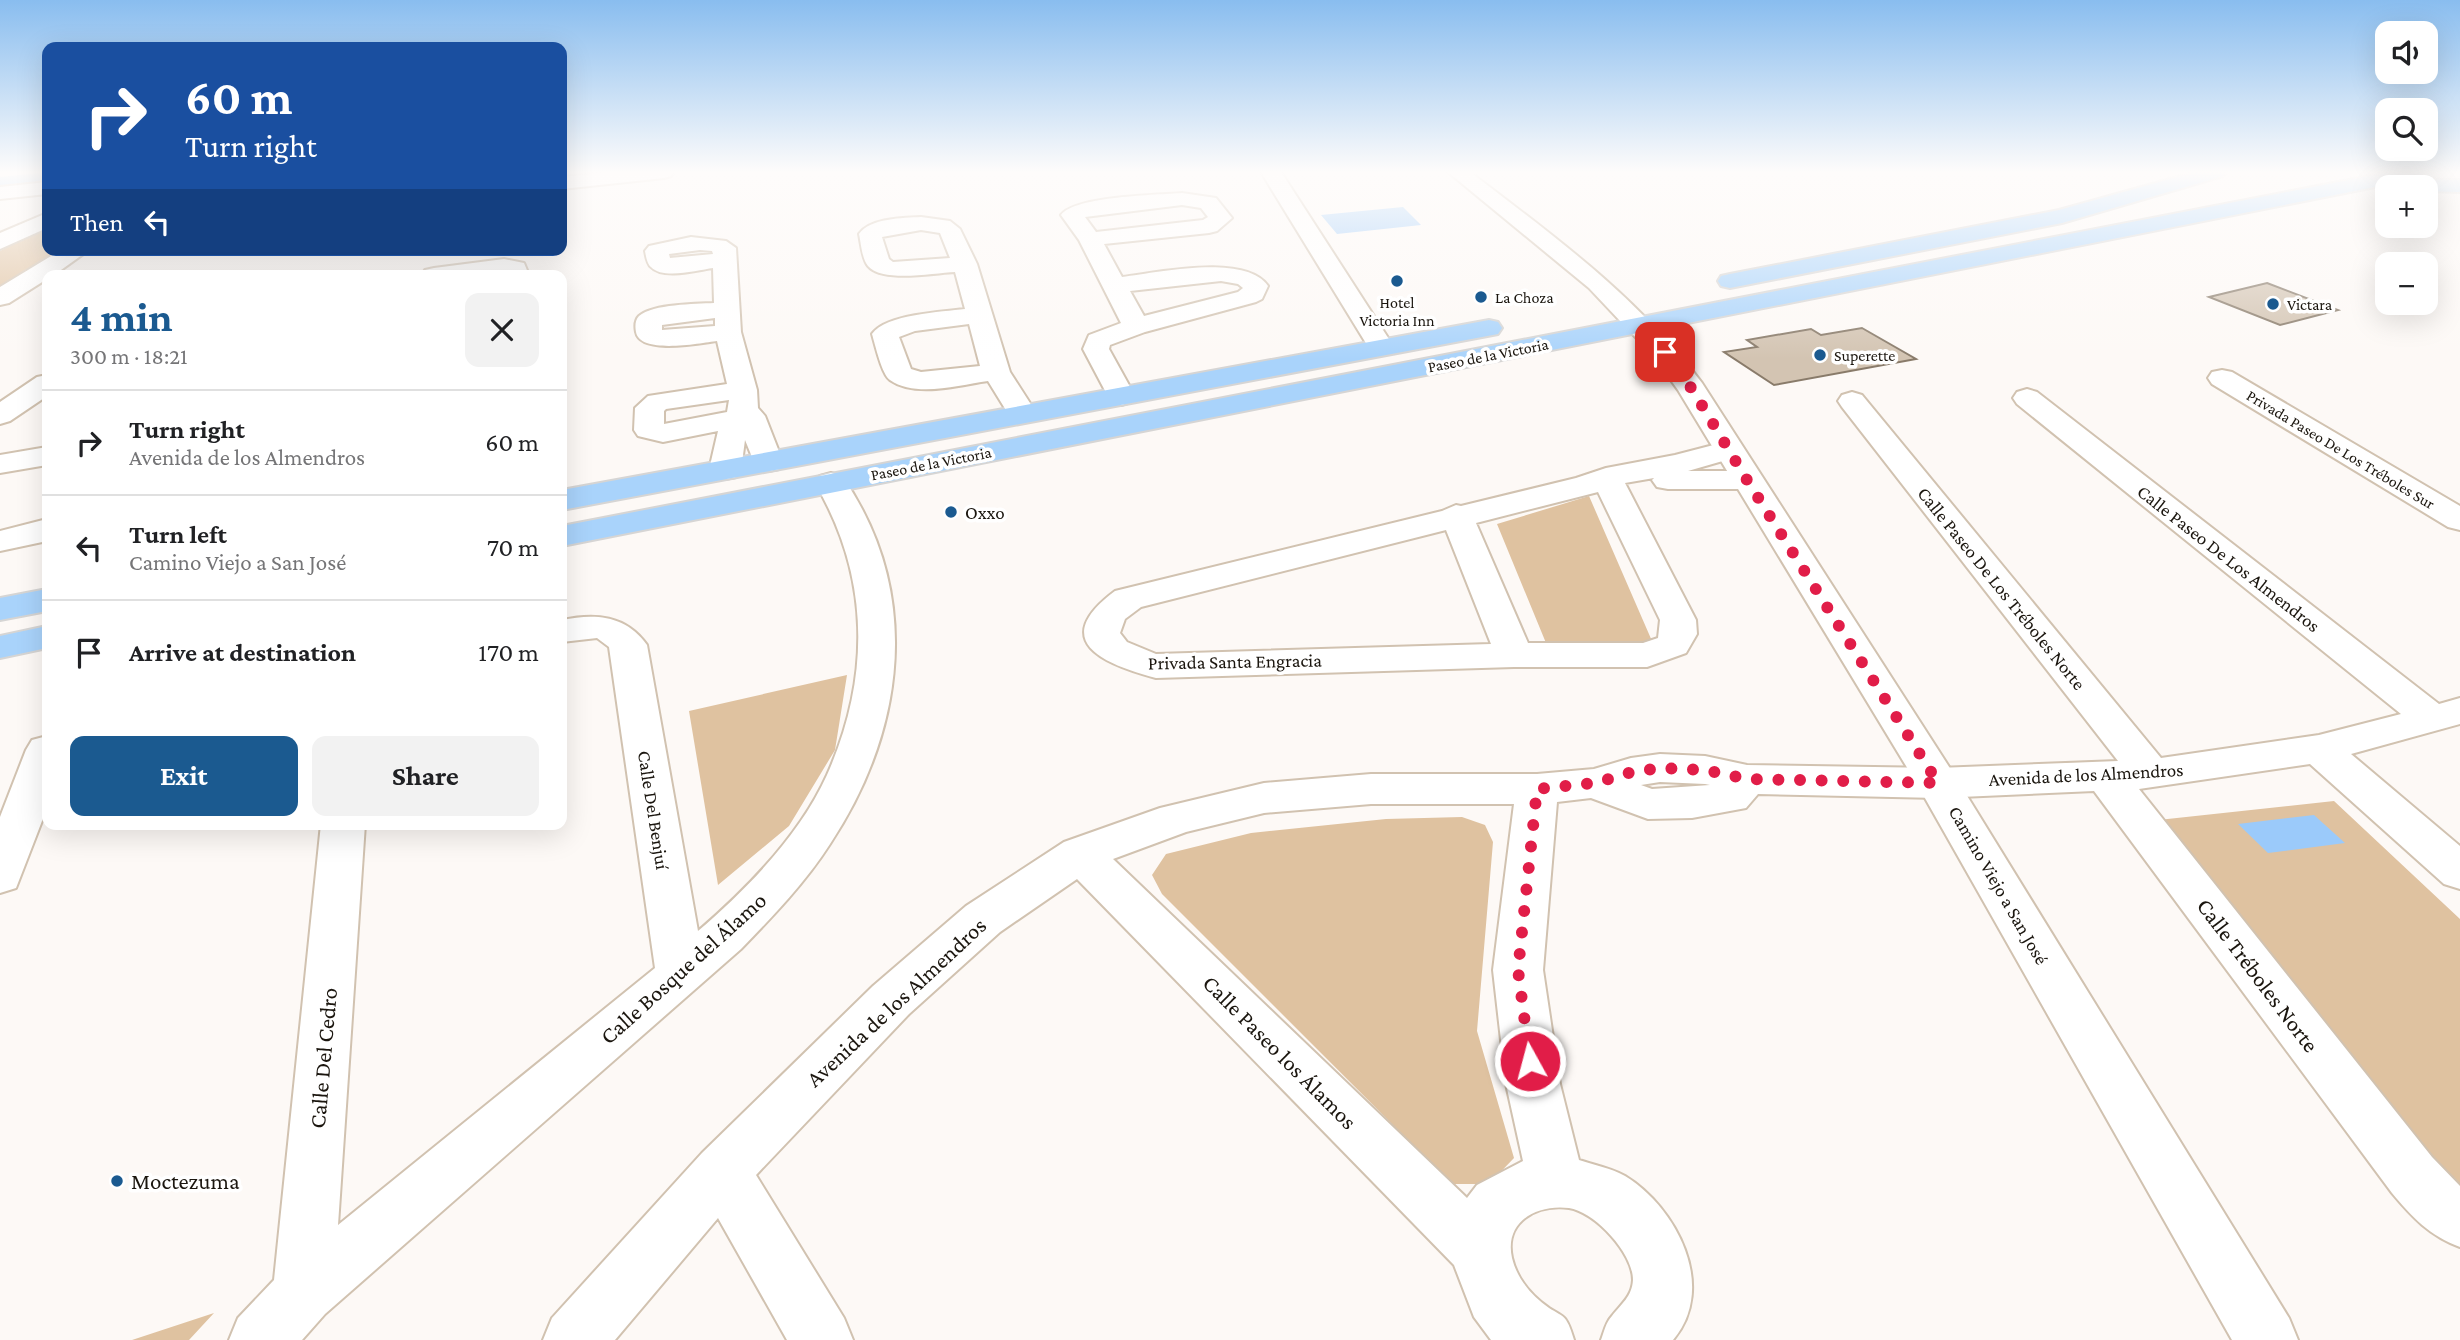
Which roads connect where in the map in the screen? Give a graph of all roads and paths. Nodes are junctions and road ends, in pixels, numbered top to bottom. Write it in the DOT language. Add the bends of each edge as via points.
graph roads {
  1 [pos="1087,235"];
  2 [pos="1131,235"];
  3 [pos="1310,235"];
  4 [pos="1537,235"];
  5 [pos="1966,235"];
  6 [pos="2037,235"];
  7 [pos="1090,239"];
  8 [pos="725,254"];
  9 [pos="68,256"];
  10 [pos="965,264"];
  11 [pos="46,270"];
  12 [pos="473,270"];
  13 [pos="516,270"];
  14 [pos="42,272"];
  15 [pos="1710,284"];
  16 [pos="1112,285"];
  17 [pos="0,298"];
  18 [pos="1625,308"];
  19 [pos="978,315"];
  20 [pos="1511,323"];
  21 [pos="1136,326"];
  22 [pos="1381,347"];
  23 [pos="996,372"];
  24 [pos="2222,378"];
  25 [pos="42,386"];
  26 [pos="1121,396"];
  27 [pos="2026,398"];
  28 [pos="1852,401"];
  29 [pos="743,408"];
  30 [pos="1022,414"];
  31 [pos="0,415"];
  32 [pos="42,457"];
  33 [pos="768,462"];
  34 [pos="0,464"];
  35 [pos="1738,465"];
  36 [pos="724,470"];
  37 [pos="1601,482"];
  38 [pos="831,483"];
  39 [pos="567,499"];
  40 [pos="1456,515"];
  41 [pos="2460,520"];
  42 [pos="42,531"];
  43 [pos="567,535"];
  44 [pos="0,541"];
  45 [pos="42,601"];
  46 [pos="0,609"];
  47 [pos="567,630"];
  48 [pos="42,639"];
  49 [pos="0,647"];
  50 [pos="1514,655"];
  51 [pos="2446,714"];
  52 [pos="2319,749"];
  53 [pos="42,763"];
  54 [pos="2128,774"];
  55 [pos="1938,783"];
  56 [pos="1537,789"];
  57 [pos="342,830"];
  58 [pos="1080,854"];
  59 [pos="2460,872"];
  60 [pos="0,876"];
  61 [pos="681,974"];
  62 [pos="722,1171"];
  63 [pos="1556,1180"];
  64 [pos="2460,1220"];
  65 [pos="1480,1251"];
  66 [pos="303,1293"];
  67 [pos="260,1340"];
  68 [pos="574,1340"];
  69 [pos="822,1340"];
  70 [pos="1543,1340"];
  71 [pos="1632,1340"];
  72 [pos="2266,1340"];
  1 -- 7 [label="street"];
  2 -- 7 [label="street"];
  3 -- 22 [label="street"];
  4 -- 18 [label="street, Camino Viejo a San José"];
  5 -- 15 [label="main road"];
  6 -- 18 [label="main road, Paseo de la Victoria"];
  7 -- 16 [label="street"];
  8 -- 29 [label="street" via="727,320"];
  9 -- 11 [label="street"];
  10 -- 19 [label="street"];
  12 -- 13 [label="street" via="504,266"];
  14 -- 17 [label="street"];
  16 -- 21 [label="street"];
  16 -- 21 [label="street" via="1221,274 1245,278 1256,286 1247,297"];
  18 -- 35 [label="street, Camino Viejo a San José" via="1686,380"];
  18 -- 38 [label="main road, Paseo de la Victoria"];
  19 -- 23 [label="street"];
  19 -- 23 [label="street" via="910,324 885,334 899,374 911,380"];
  20 -- 22 [label="main road, Paseo de la Victoria"];
  21 -- 26 [label="street" via="1098,341 1096,349"];
  22 -- 26 [label="main road, Paseo de la Victoria"];
  23 -- 30 [label="street"];
  24 -- 41 [label="street, Privada Paseo De Los Tréboles Sur"];
  25 -- 31 [label="street"];
  26 -- 30 [label="main road, Paseo de la Victoria"];
  27 -- 51 [label="street, Calle Paseo De Los Almendros"];
  28 -- 54 [label="street, Calle Paseo De Los Tréboles Norte"];
  29 -- 33 [label="street"];
  29 -- 36 [label="street"];
  30 -- 33 [label="main road, Paseo de la Victoria"];
  32 -- 34 [label="street"];
  33 -- 36 [label="main road, Paseo de la Victoria"];
  35 -- 37 [label="street, Privada Santa Engracia" via="1684,479"];
  35 -- 55 [label="street, Camino Viejo a San José"];
  36 -- 39 [label="main road, Paseo de la Victoria"];
  37 -- 40 [label="street, Privada Santa Engracia"];
  37 -- 50 [label="street, Privada Santa Engracia" via="1678,620 1673,645 1647,654"];
  38 -- 43 [label="main road, Paseo de la Victoria"];
  38 -- 61 [label="street, Calle Bosque del Álamo" via="862,541 876,598 877,672 868,719 851,771 817,832 767,895"];
  40 -- 50 [label="street"];
  40 -- 50 [label="street, Privada Santa Engracia" via="1128,599 1104,618 1101,631 1116,654 1156,666"];
  42 -- 44 [label="street"];
  45 -- 46 [label="main road"];
  47 -- 61 [label="street, Calle Del Benjuí" via="588,625 608,628 628,645"];
  48 -- 49 [label="main road"];
  51 -- 52 [label="street, Avenida de los Almendros"];
  52 -- 54 [label="street, Avenida de los Almendros"];
  52 -- 59 [label="street"];
  53 -- 60 [label="street"];
  54 -- 55 [label="street, Avenida de los Almendros"];
  54 -- 64 [label="street, Calle Tréboles Norte" via="2412,1175"];
  55 -- 56 [label="street, Avenida de los Almendros" via="1747,779 1731,797 1648,804 1595,783"];
  55 -- 72 [label="street, Camino Viejo a San José"];
  56 -- 58 [label="street, Avenida de los Almendros" via="1371,789 1264,798 1176,819"];
  56 -- 63 [label="street" via="1518,970 1533,1084"];
  57 -- 66 [label="street, Calle Del Cedro"];
  58 -- 62 [label="street, Avenida de los Almendros" via="983,919 891,1000"];
  58 -- 65 [label="street, Calle Paseo los Álamos"];
  61 -- 66 [label="street, Calle Bosque del Álamo"];
  62 -- 68 [label="street, Avenida de los Almendros"];
  62 -- 69 [label="street"];
  63 -- 65 [label="street" via="1511,1192 1494,1207 1483,1228"];
  63 -- 71 [label="street" via="1586,1185 1614,1199 1638,1221 1656,1248 1663,1277 1660,1306 1646,1330"];
  65 -- 70 [label="street" via="1487,1280 1503,1309"];
  66 -- 67 [label="street, Calle Bosque del Álamo"];
}
